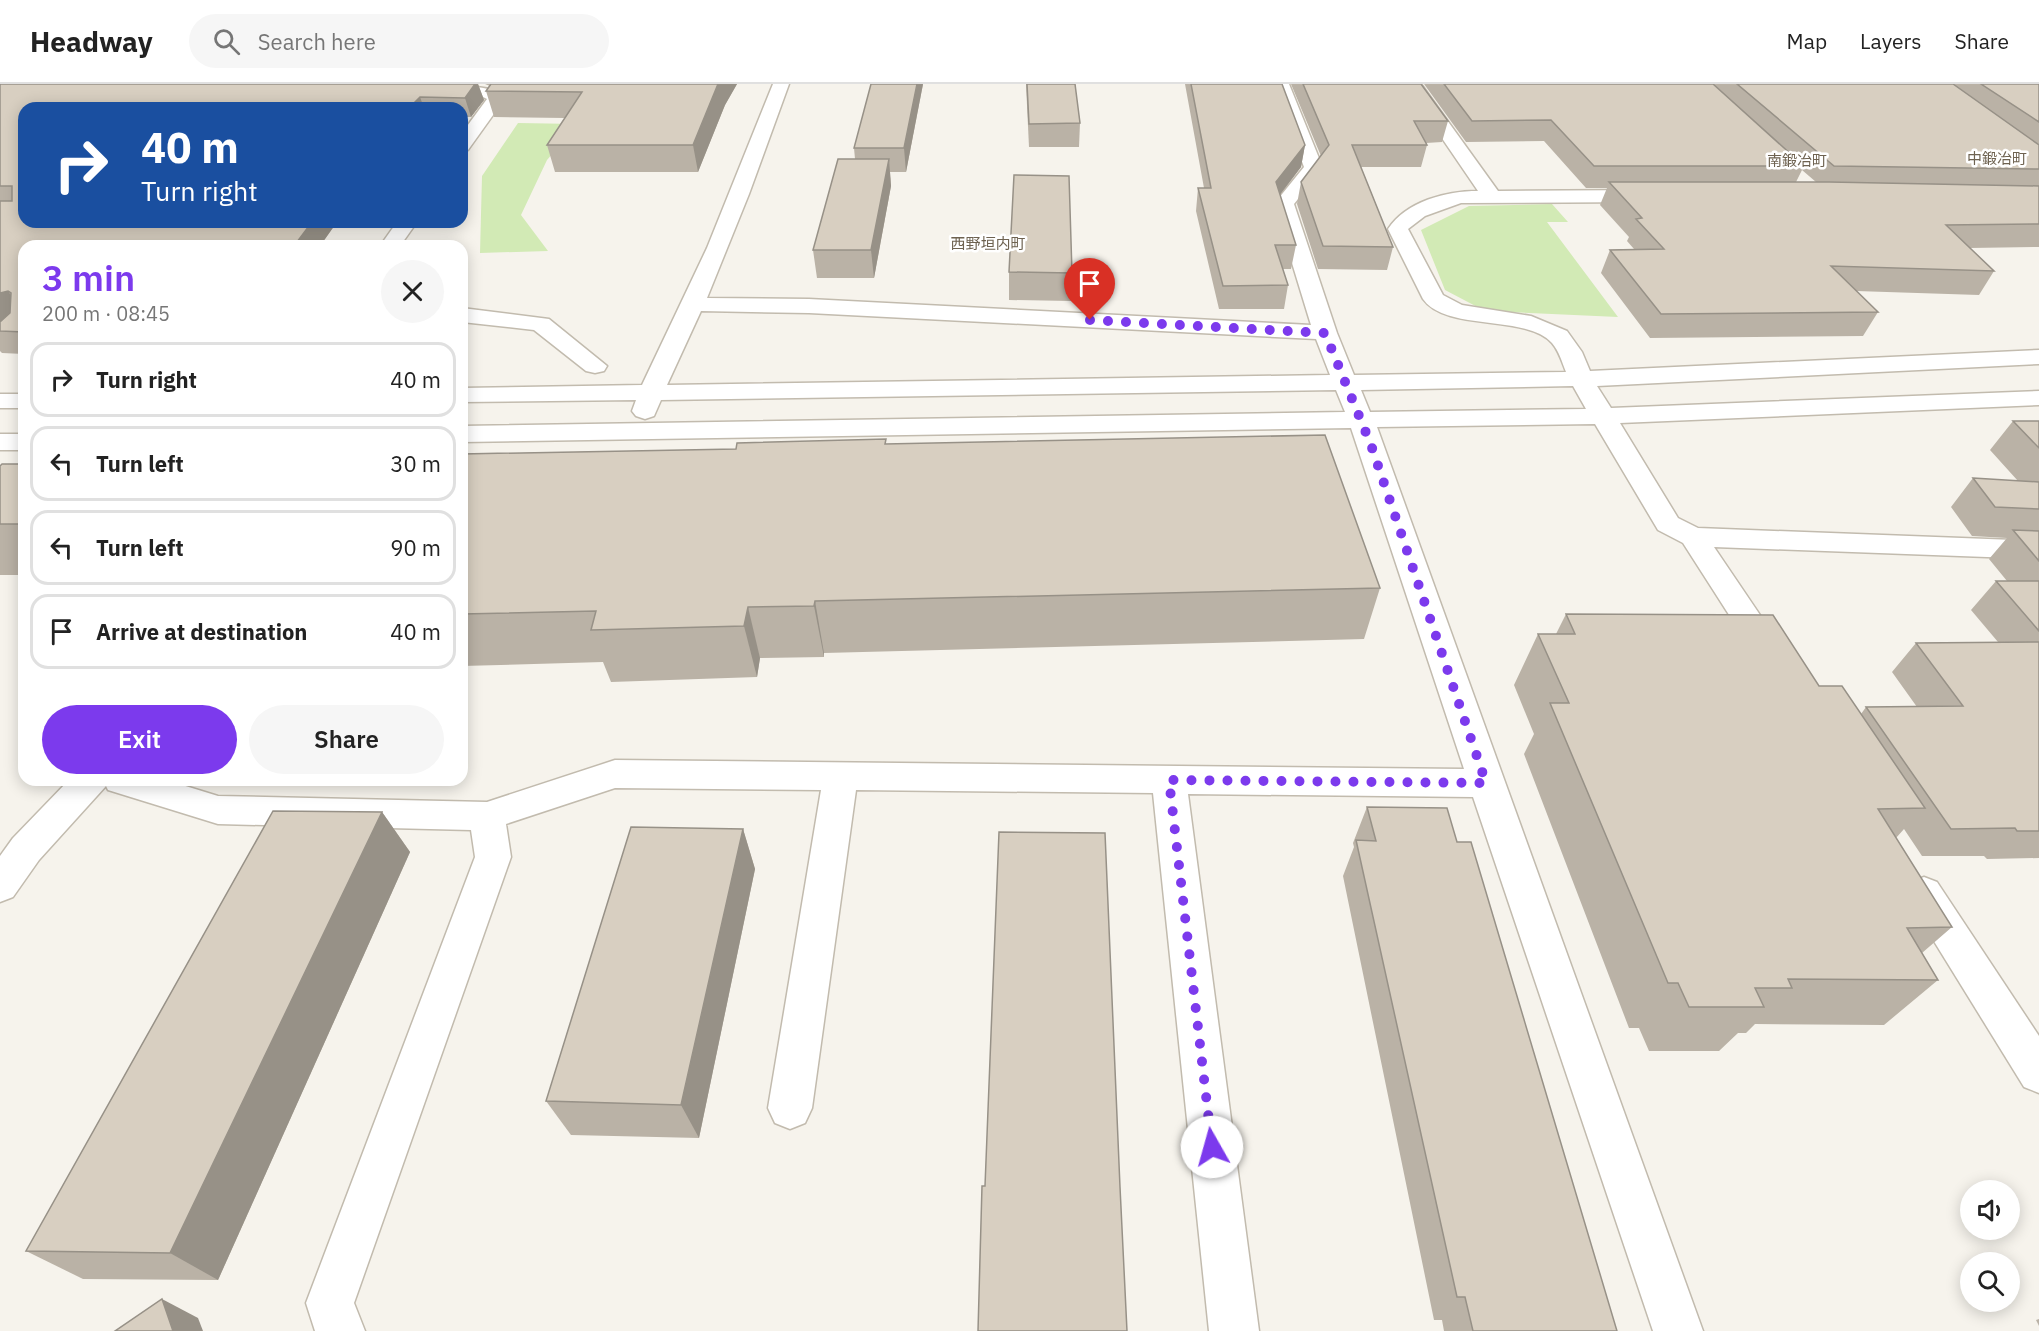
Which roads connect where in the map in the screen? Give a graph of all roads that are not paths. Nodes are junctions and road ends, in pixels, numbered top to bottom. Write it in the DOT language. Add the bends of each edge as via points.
graph roads {
  1 [pos="781,84"];
  2 [pos="1281,84"];
  3 [pos="1413,84"];
  4 [pos="414,91"];
  5 [pos="468,138"];
  6 [pos="1662,196"];
  7 [pos="1492,197"];
  8 [pos="693,304"];
  9 [pos="468,316"];
  10 [pos="1325,333"];
  11 [pos="2039,357"];
  12 [pos="595,366"];
  13 [pos="1581,379"];
  14 [pos="1345,384"];
  15 [pos="651,393"];
  16 [pos="468,395"];
  17 [pos="2039,398"];
  18 [pos="0,401"];
  19 [pos="18,401"];
  20 [pos="1603,416"];
  21 [pos="1361,420"];
  22 [pos="637,433"];
  23 [pos="468,434"];
  24 [pos="0,442"];
  25 [pos="18,442"];
  26 [pos="1693,537"];
  27 [pos="2039,550"];
  28 [pos="1784,674"];
  29 [pos="841,776"];
  30 [pos="1169,780"];
  31 [pos="1486,783"];
  32 [pos="85,786"];
  33 [pos="140,786"];
  34 [pos="487,816"];
  35 [pos="1905,864"];
  36 [pos="0,886"];
  37 [pos="2039,1073"];
  38 [pos="790,1108"];
  39 [pos="340,1331"];
  40 [pos="1234,1331"];
  41 [pos="1678,1331"];
  1 -- 8 [label="street"];
  2 -- 10 [label="street" via="1314,168 1284,204"];
  3 -- 7 [label="street"];
  4 -- 5 [label="street" via="483,91 497,97"];
  6 -- 7 [label="street"];
  7 -- 13 [label="street" via="1446,201 1404,219 1398,229 1434,299 1456,311 1531,323 1559,336"];
  8 -- 10 [label="street" via="809,306"];
  8 -- 15 [label="street"];
  9 -- 12 [label="street" via="541,324"];
  10 -- 14 [label="street"];
  11 -- 13 [label="street"];
  13 -- 14 [label="street"];
  13 -- 20 [label="street"];
  14 -- 15 [label="street"];
  14 -- 21 [label="street"];
  15 -- 16 [label="street"];
  15 -- 22 [label="street"];
  17 -- 20 [label="street"];
  18 -- 19 [label="street"];
  20 -- 21 [label="street"];
  20 -- 26 [label="street" via="1668,524"];
  21 -- 22 [label="street"];
  21 -- 31 [label="street"];
  22 -- 23 [label="street"];
  24 -- 25 [label="street"];
  26 -- 27 [label="street"];
  26 -- 28 [label="street"];
  29 -- 30 [label="street"];
  29 -- 34 [label="street" via="615,774"];
  29 -- 38 [label="street"];
  30 -- 31 [label="street"];
  30 -- 40 [label="street"];
  31 -- 41 [label="street"];
  32 -- 36 [label="street" via="26,849"];
  33 -- 34 [label="street" via="218,810"];
  34 -- 39 [label="street" via="493,857 330,1304"];
  35 -- 37 [label="street"];
}
